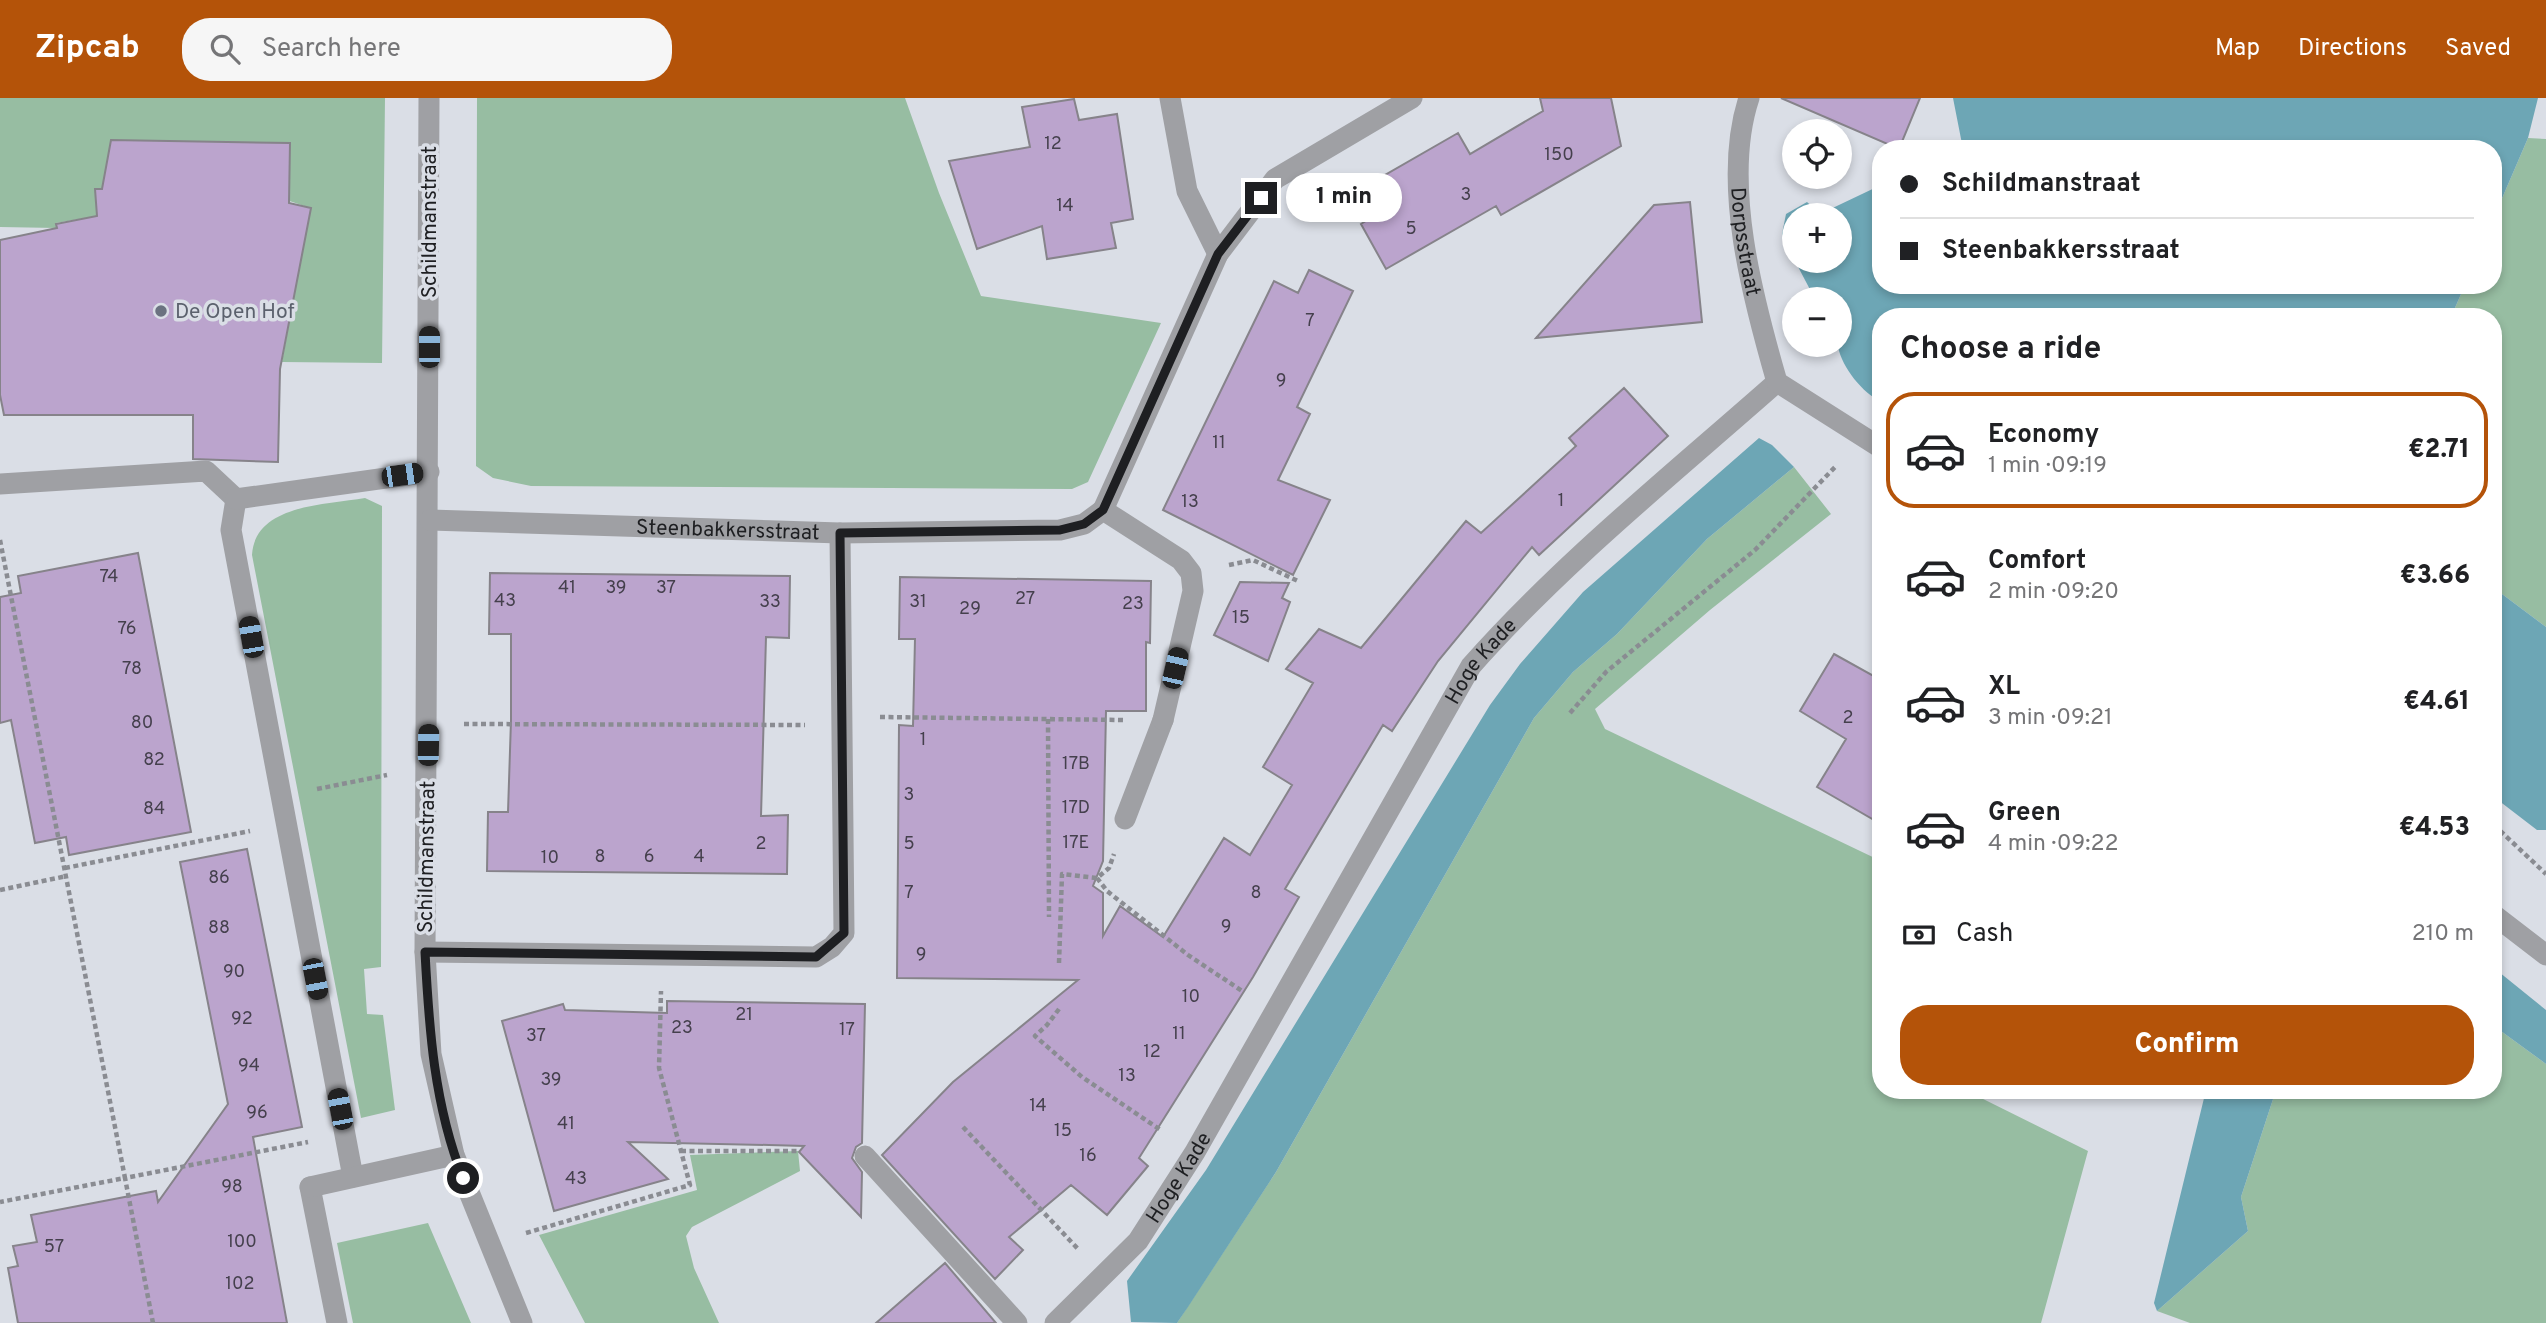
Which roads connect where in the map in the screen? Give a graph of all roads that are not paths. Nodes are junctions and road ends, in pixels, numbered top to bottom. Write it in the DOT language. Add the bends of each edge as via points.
graph roads {
  1 [pos="429,98"];
  2 [pos="1170,98"];
  3 [pos="1412,98"];
  4 [pos="1749,98"];
  5 [pos="1218,254"];
  6 [pos="1777,382"];
  7 [pos="1872,441"];
  8 [pos="429,472"];
  9 [pos="0,484"];
  10 [pos="236,499"];
  11 [pos="1103,510"];
  12 [pos="430,520"];
  13 [pos="840,533"];
  14 [pos="1125,820"];
  15 [pos="2502,921"];
  16 [pos="425,952"];
  17 [pos="2546,955"];
  18 [pos="454,1155"];
  19 [pos="865,1156"];
  20 [pos="353,1177"];
  21 [pos="337,1323"];
  22 [pos="522,1323"];
  23 [pos="1017,1323"];
  24 [pos="1055,1323"];
  1 -- 8 [label="street, Schildmanstraat"];
  2 -- 5 [label="street" via="1187,191"];
  3 -- 5 [label="street" via="1275,179"];
  4 -- 6 [label="street, Dorpsstraat" via="1739,152 1744,238 1752,298"];
  5 -- 11 [label="street"];
  6 -- 7 [label="street"];
  6 -- 24 [label="street, Hoge Kade" via="1509,623 1471,666 1195,1152 1138,1241"];
  8 -- 10 [label="street"];
  8 -- 12 [label="street, Schildmanstraat"];
  9 -- 10 [label="street" via="206,471"];
  10 -- 20 [label="street" via="231,530"];
  11 -- 13 [label="street, Steenbakkersstraat" via="1084,524 1060,530"];
  11 -- 14 [label="street" via="1181,560 1191,573 1193,590 1163,720"];
  12 -- 13 [label="street, Steenbakkersstraat"];
  12 -- 16 [label="street, Schildmanstraat"];
  13 -- 16 [label="street" via="844,933 816,957"];
  15 -- 17 [label="street"];
  16 -- 18 [label="street, Schildmanstraat" via="431,1054"];
  18 -- 20 [label="street"];
  18 -- 22 [label="street, Schildmanstraat"];
  19 -- 23 [label="street"];
  20 -- 21 [label="street" via="310,1187"];
}
